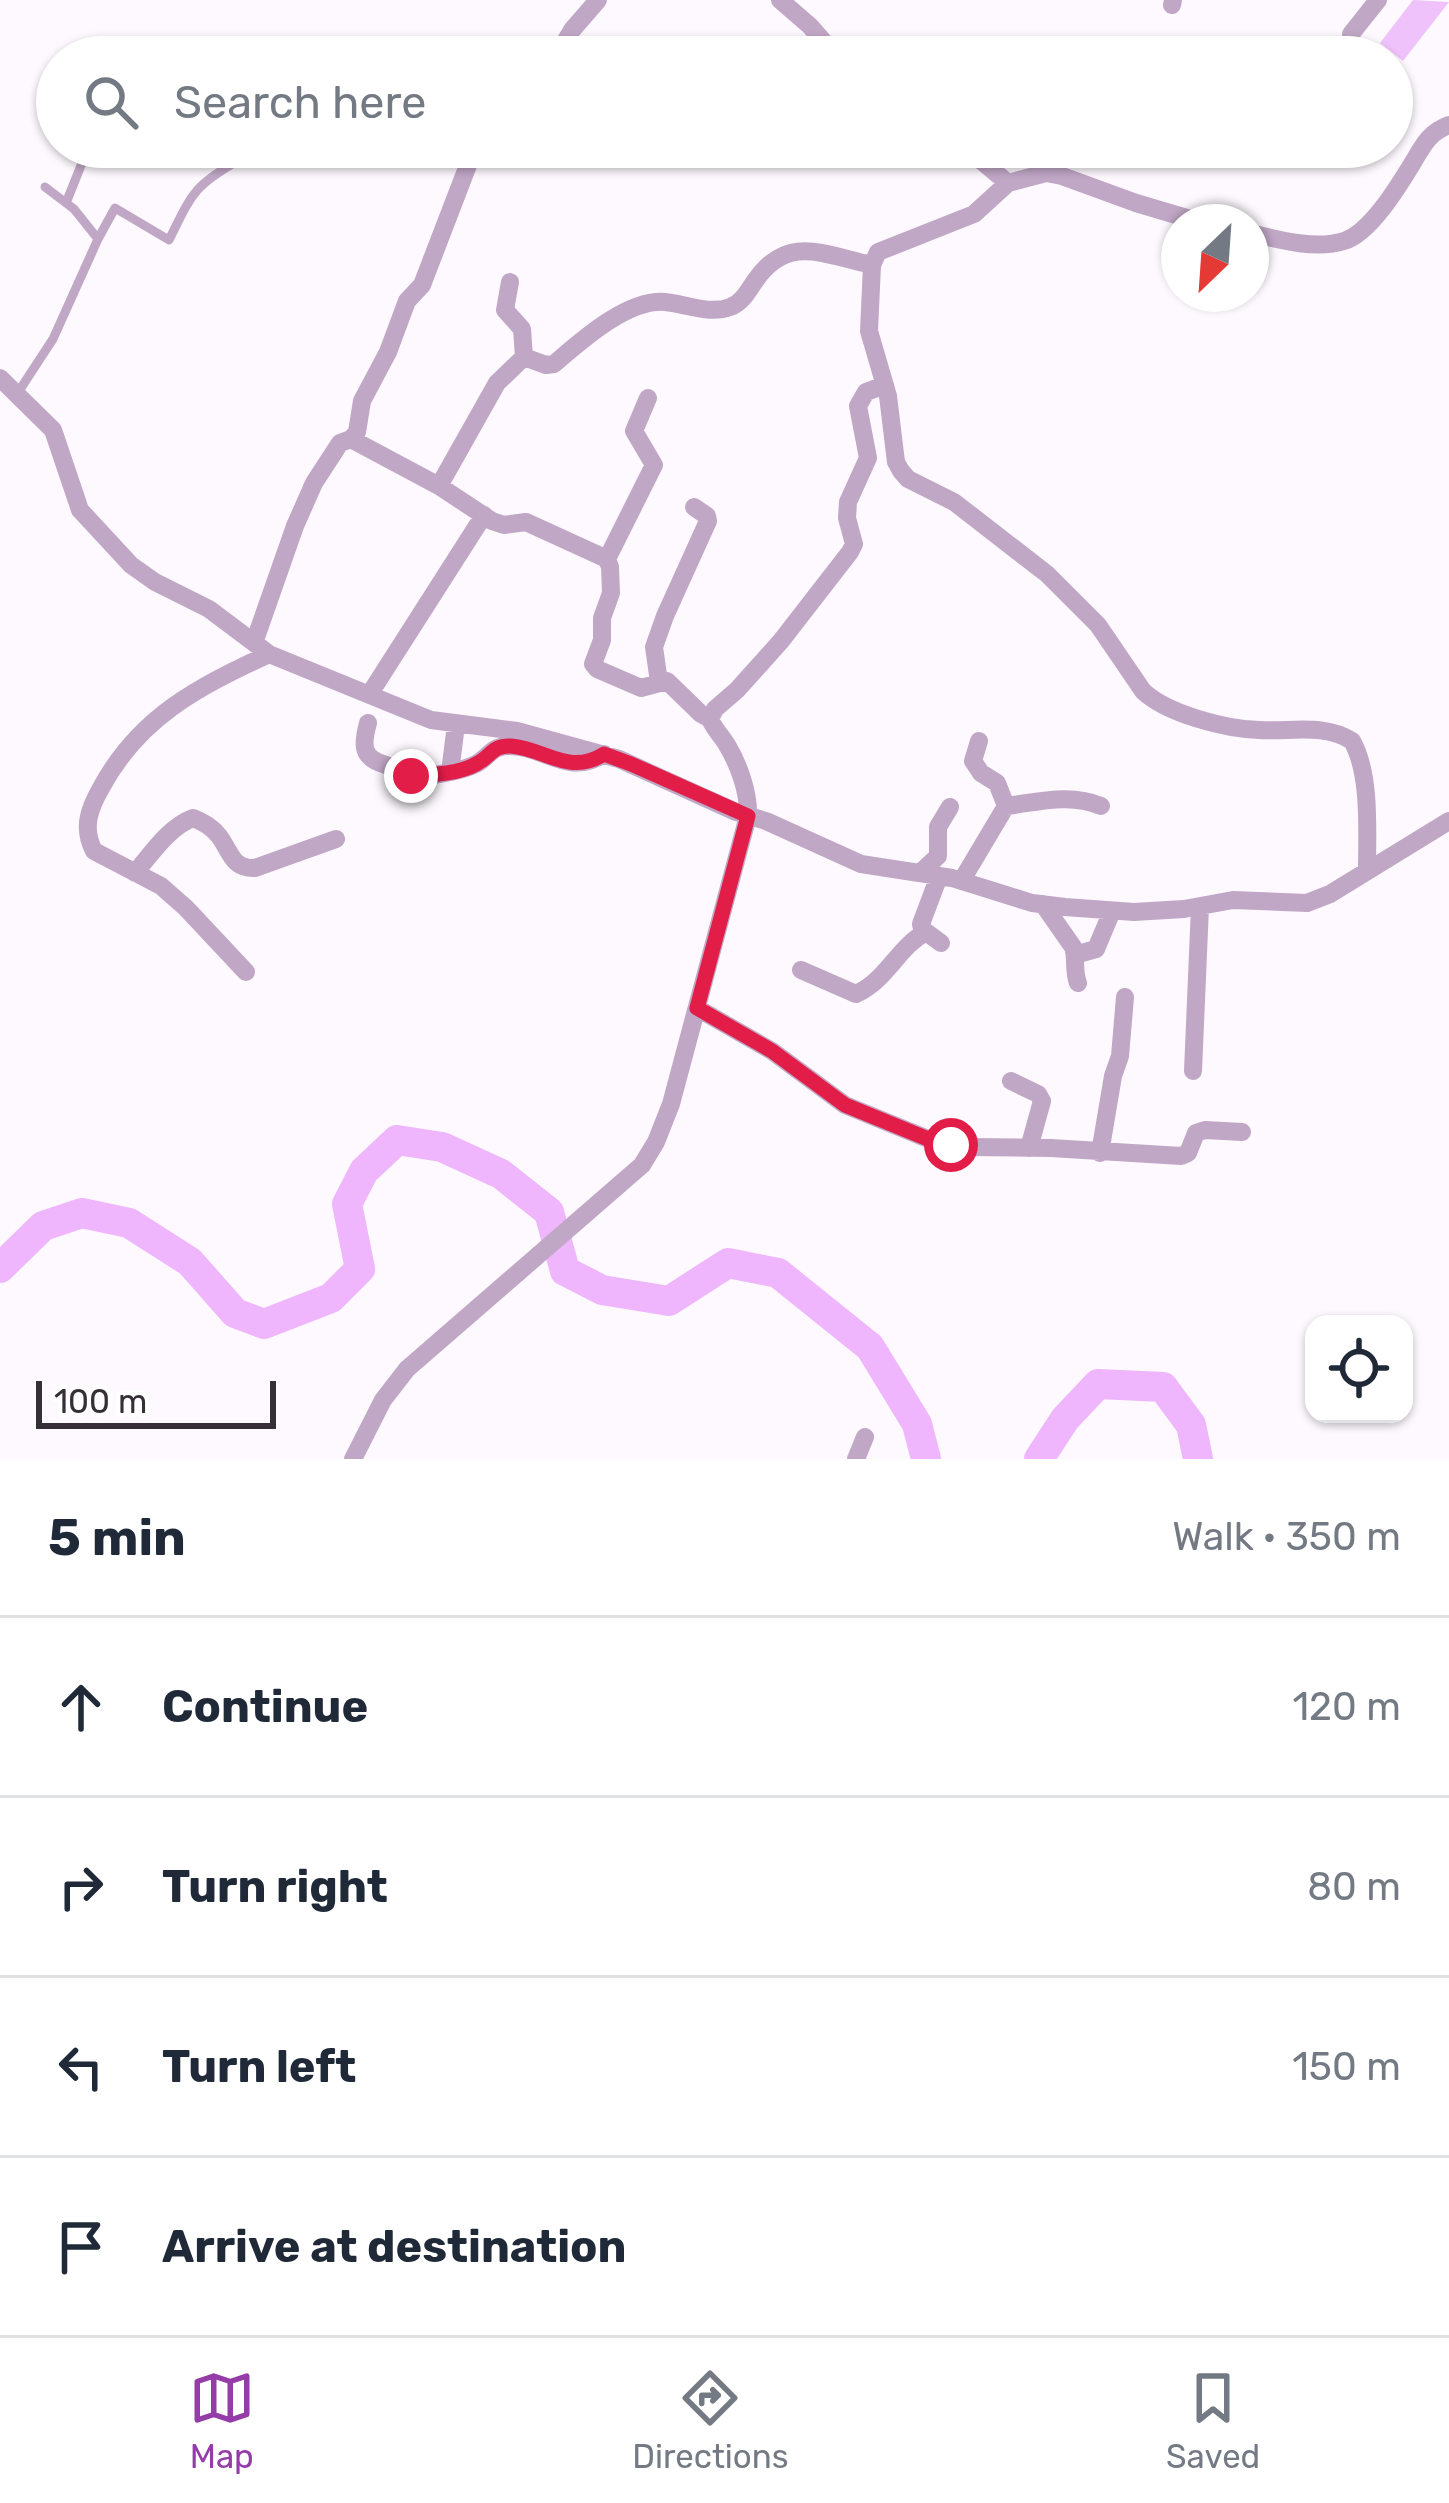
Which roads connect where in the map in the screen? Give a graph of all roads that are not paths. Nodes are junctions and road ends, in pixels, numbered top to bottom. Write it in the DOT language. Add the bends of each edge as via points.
graph roads {
  1 [pos="598,0"];
  2 [pos="780,0"];
  3 [pos="1378,0"];
  4 [pos="1351,34"];
  5 [pos="568,36"];
  6 [pos="819,36"];
  7 [pos="1449,125"];
  8 [pos="1413,159"];
  9 [pos="81,168"];
  10 [pos="226,168"];
  11 [pos="467,168"];
  12 [pos="990,168"];
  13 [pos="1407,168"];
  14 [pos="1008,183"];
  15 [pos="45,187"];
  16 [pos="66,203"];
  17 [pos="1161,211"];
  18 [pos="1269,236"];
  19 [pos="98,238"];
  20 [pos="872,266"];
  21 [pos="510,282"];
  22 [pos="524,357"];
  23 [pos="0,378"];
  24 [pos="885,385"];
  25 [pos="17,394"];
  26 [pos="647,398"];
  27 [pos="351,439"];
  28 [pos="439,486"];
  29 [pos="694,507"];
  30 [pos="484,515"];
  31 [pos="607,559"];
  32 [pos="262,648"];
  33 [pos="658,682"];
  34 [pos="369,695"];
  35 [pos="710,719"];
  36 [pos="368,723"];
  37 [pos="456,725"];
  38 [pos="979,741"];
  39 [pos="604,754"];
  40 [pos="449,772"];
  41 [pos="1006,806"];
  42 [pos="1101,806"];
  43 [pos="950,807"];
  44 [pos="748,816"];
  45 [pos="1449,821"];
  46 [pos="336,839"];
  47 [pos="1367,870"];
  48 [pos="135,873"];
  49 [pos="930,874"];
  50 [pos="962,880"];
  51 [pos="1043,904"];
  52 [pos="1200,907"];
  53 [pos="1112,911"];
  54 [pos="1075,955"];
  55 [pos="801,970"];
  56 [pos="246,973"];
  57 [pos="1078,983"];
  58 [pos="1125,997"];
  59 [pos="697,1008"];
  60 [pos="1193,1070"];
  61 [pos="1011,1081"];
  62 [pos="1242,1132"];
  63 [pos="1030,1148"];
  64 [pos="1100,1153"];
  65 [pos="865,1437"];
  66 [pos="352,1459"];
  67 [pos="856,1459"];
  1 -- 5 [label="street"];
  2 -- 6 [label="street"];
  3 -- 4 [label="street"];
  7 -- 8 [label="street" via="1430,134"];
  9 -- 16 [label="lane"];
  10 -- 19 [label="lane" via="192,194 169,240 116,208"];
  11 -- 27 [label="street"];
  12 -- 14 [label="street"];
  13 -- 18 [label="street" via="1354,237 1311,243"];
  14 -- 17 [label="street" via="1053,173"];
  14 -- 20 [label="street" via="974,214 878,252"];
  15 -- 16 [label="lane"];
  16 -- 19 [label="lane"];
  19 -- 25 [label="lane" via="53,339"];
  20 -- 22 [label="street" via="785,253 733,307 649,302 610,320 554,364"];
  20 -- 24 [label="street" via="869,331"];
  21 -- 22 [label="street" via="505,310 522,329"];
  22 -- 28 [label="street" via="497,383"];
  23 -- 25 [label="street"];
  24 -- 35 [label="street" via="866,392 858,406 868,458 847,508 850,552"];
  24 -- 47 [label="street" via="904,476 954,502 1047,574 1098,625 1148,696 1222,725 1330,732 1352,741 1366,803"];
  25 -- 32 [label="street" via="53,430 80,510 100,532 139,571"];
  26 -- 31 [label="street" via="634,430 653,465"];
  27 -- 28 [label="street"];
  27 -- 32 [label="street" via="340,443 295,526"];
  28 -- 30 [label="street"];
  29 -- 33 [label="street" via="709,521 654,646"];
  30 -- 31 [label="street" via="501,524 526,522"];
  30 -- 34 [label="street"];
  31 -- 33 [label="street" via="611,593 593,664 641,688"];
  32 -- 34 [label="street"];
  32 -- 48 [label="street" via="167,710 118,757 86,824 94,850"];
  33 -- 35 [label="street" via="672,684"];
  34 -- 37 [label="street"];
  35 -- 44 [label="street" via="739,772"];
  36 -- 40 [label="street" via="363,745 377,764 411,776"];
  37 -- 39 [label="street"];
  37 -- 40 [label="street"];
  38 -- 41 [label="street" via="973,761 998,783"];
  39 -- 40 [label="street" via="566,762 503,746"];
  39 -- 44 [label="street"];
  41 -- 42 [label="street" via="1062,799"];
  41 -- 50 [label="street"];
  43 -- 49 [label="street"];
  44 -- 49 [label="street" via="861,864"];
  44 -- 59 [label="street"];
  45 -- 47 [label="street"];
  46 -- 48 [label="street" via="245,869 217,832 194,818"];
  47 -- 52 [label="street" via="1307,903"];
  48 -- 56 [label="street" via="186,908"];
  49 -- 50 [label="street"];
  49 -- 55 [label="street" via="936,890 922,929 934,938 913,939 879,979 856,994"];
  50 -- 51 [label="street"];
  51 -- 53 [label="street"];
  51 -- 54 [label="street"];
  52 -- 53 [label="street"];
  52 -- 60 [label="street"];
  53 -- 54 [label="street" via="1096,949"];
  54 -- 57 [label="street"];
  58 -- 64 [label="street"];
  59 -- 63 [label="street" via="845,1105 943,1143"];
  59 -- 66 [label="street" via="670,1104 642,1165 407,1369"];
  61 -- 63 [label="street" via="1042,1101"];
  62 -- 64 [label="street" via="1196,1133 1180,1156"];
  63 -- 64 [label="street"];
  65 -- 67 [label="street"];
}
